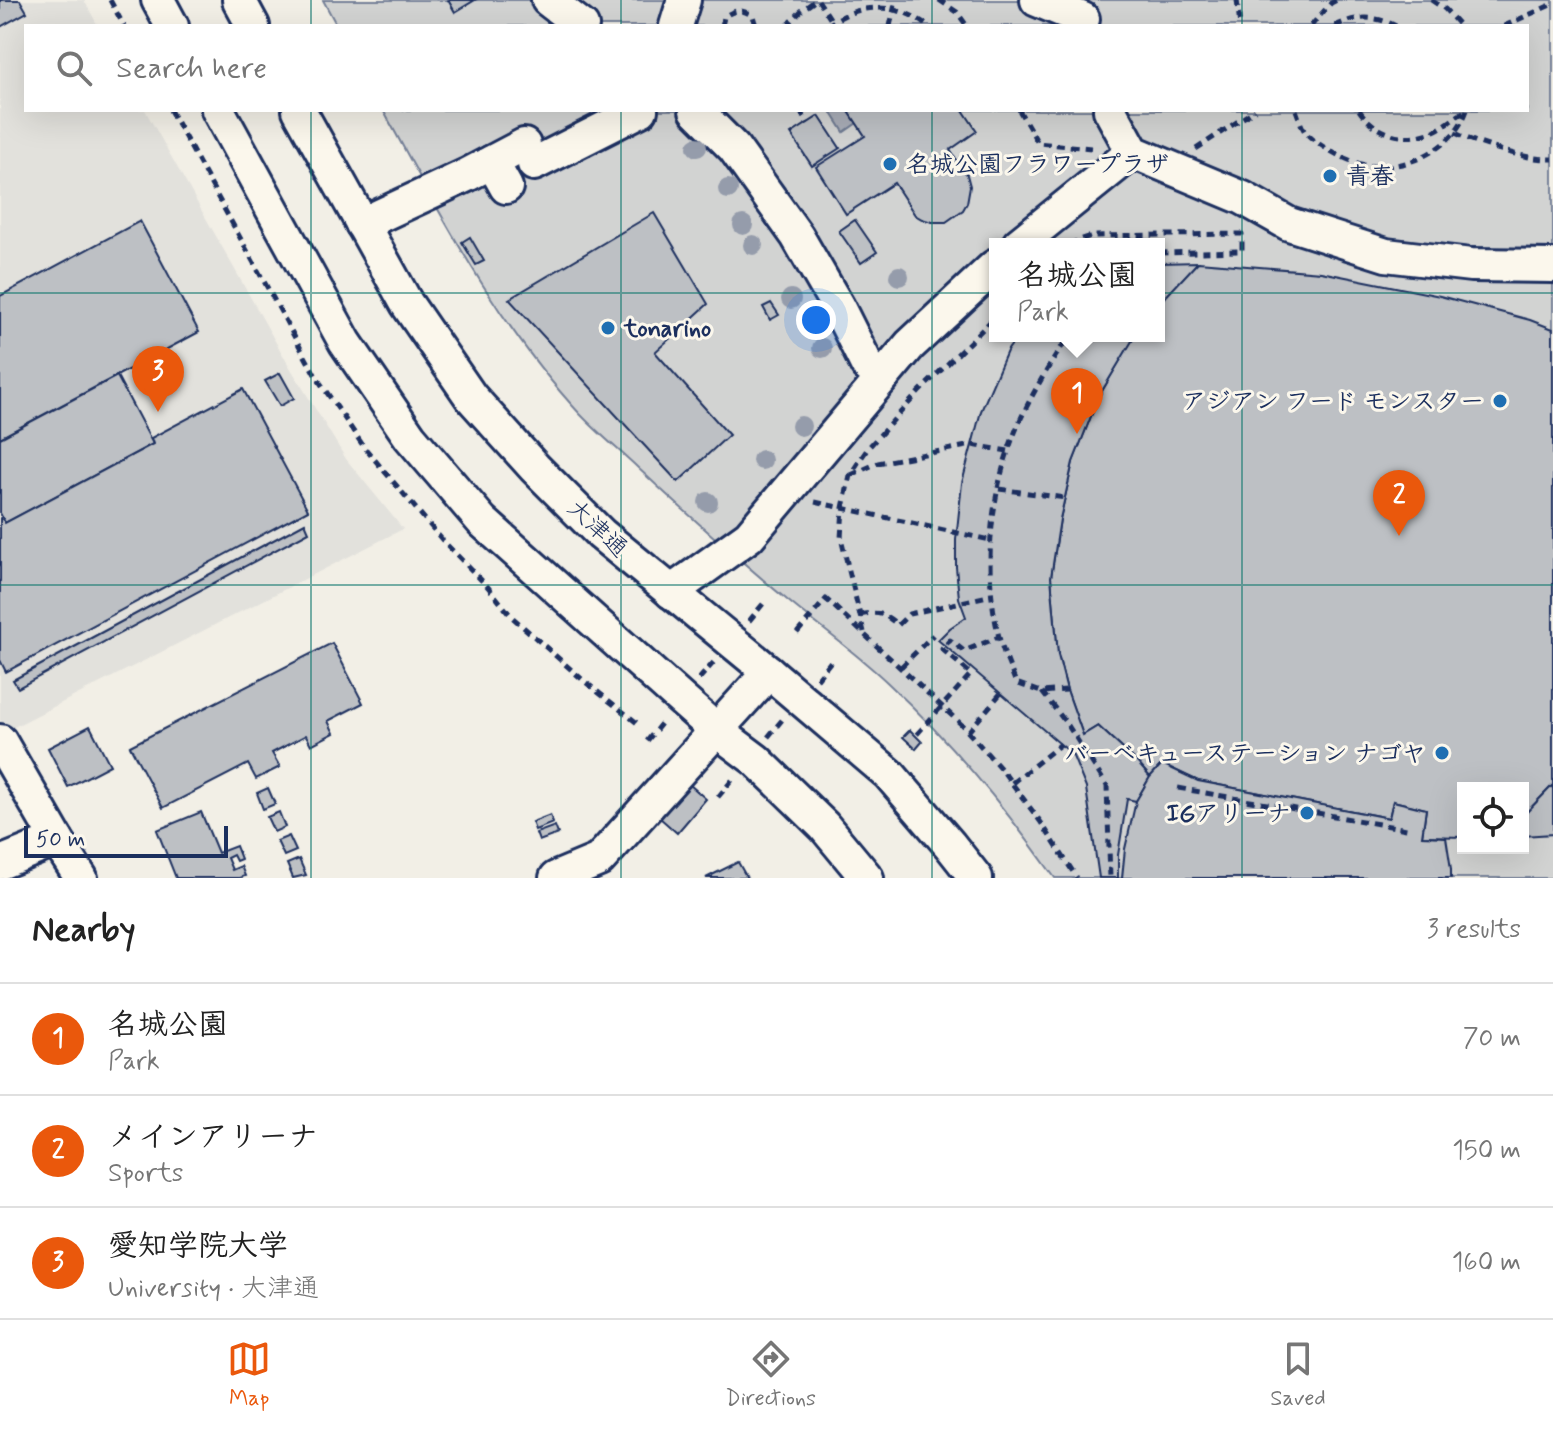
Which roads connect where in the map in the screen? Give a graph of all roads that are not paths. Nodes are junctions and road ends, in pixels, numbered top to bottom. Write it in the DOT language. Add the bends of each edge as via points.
graph roads {
  1 [pos="158,0"];
  2 [pos="239,0"];
  3 [pos="548,0"];
  4 [pos="684,0"];
  5 [pos="1037,0"];
  6 [pos="1082,15"];
  7 [pos="171,24"];
  8 [pos="252,24"];
  9 [pos="579,24"];
  10 [pos="677,24"];
  11 [pos="219,112"];
  12 [pos="300,112"];
  13 [pos="636,112"];
  14 [pos="698,112"];
  15 [pos="1111,112"];
  16 [pos="1133,152"];
  17 [pos="362,224"];
  18 [pos="1026,238"];
  19 [pos="1553,266"];
  20 [pos="989,272"];
  21 [pos="882,378"];
  22 [pos="671,592"];
  23 [pos="769,672"];
  24 [pos="716,730"];
  25 [pos="0,741"];
  26 [pos="57,840"];
  27 [pos="0,863"];
  28 [pos="81,878"];
  29 [pos="556,878"];
  30 [pos="867,878"];
  31 [pos="976,878"];
  1 -- 7 [label="street"];
  2 -- 8 [label="street"];
  3 -- 9 [label="street"];
  4 -- 10 [label="street"];
  5 -- 6 [label="street"];
  11 -- 24 [label="street" via="345,342 410,437 482,521"];
  12 -- 17 [label="street, 大津通"];
  13 -- 17 [label="street" via="529,154 499,174"];
  14 -- 21 [label="street" via="734,148 776,205 867,365"];
  15 -- 16 [label="street"];
  16 -- 18 [label="street"];
  16 -- 19 [label="street" via="1243,198 1289,224 1386,255 1471,265"];
  17 -- 22 [label="street, 大津通" via="407,304 471,397 601,534"];
  20 -- 21 [label="street"];
  21 -- 22 [label="street" via="749,536"];
  22 -- 23 [label="street, 大津通"];
  23 -- 24 [label="street"];
  23 -- 31 [label="street, 大津通" via="889,774"];
  24 -- 29 [label="street" via="599,860"];
  24 -- 30 [label="street" via="824,826"];
  25 -- 26 [label="street"];
  26 -- 27 [label="street"];
  26 -- 28 [label="street"];
}
